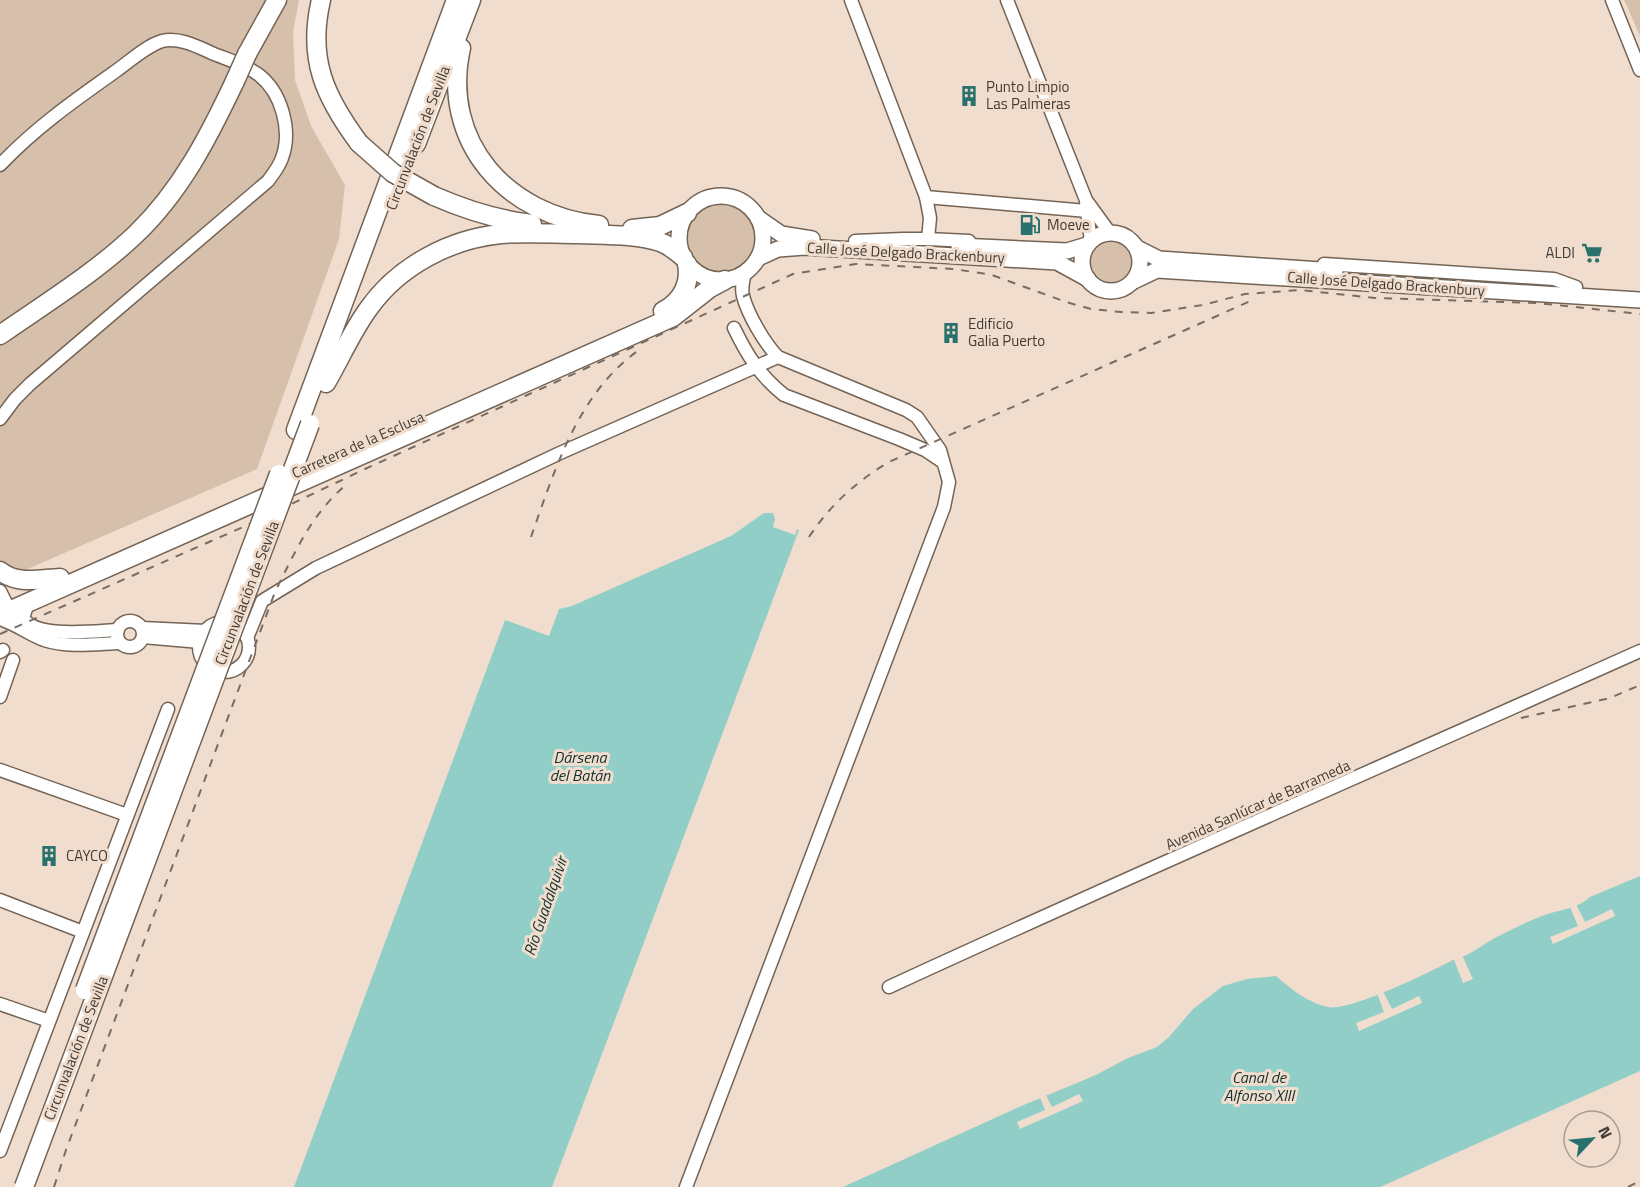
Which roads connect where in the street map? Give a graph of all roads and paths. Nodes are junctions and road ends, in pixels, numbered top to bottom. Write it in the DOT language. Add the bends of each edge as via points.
graph roads {
  1 [pos="277,0"];
  2 [pos="321,0"];
  3 [pos="442,0"];
  4 [pos="456,0"];
  5 [pos="472,0"];
  6 [pos="851,0"];
  7 [pos="1007,0"];
  8 [pos="1612,0"];
  9 [pos="1640,70"];
  10 [pos="424,84"];
  11 [pos="0,165"];
  12 [pos="926,197"];
  13 [pos="1087,206"];
  14 [pos="687,213"];
  15 [pos="758,218"];
  16 [pos="584,229"];
  17 [pos="1110,233"];
  18 [pos="928,239"];
  19 [pos="855,242"];
  20 [pos="1089,243"];
  21 [pos="1135,245"];
  22 [pos="758,258"];
  23 [pos="685,260"];
  24 [pos="745,273"];
  25 [pos="1088,279"];
  26 [pos="725,280"];
  27 [pos="1134,281"];
  28 [pos="1640,290"];
  29 [pos="1640,300"];
  30 [pos="734,328"];
  31 [pos="0,335"];
  32 [pos="778,357"];
  33 [pos="756,368"];
  34 [pos="326,383"];
  35 [pos="0,420"];
  36 [pos="303,427"];
  37 [pos="943,462"];
  38 [pos="0,571"];
  39 [pos="60,578"];
  40 [pos="10,607"];
  41 [pos="142,633"];
  42 [pos="203,636"];
  43 [pos="119,637"];
  44 [pos="247,638"];
  45 [pos="1640,651"];
  46 [pos="13,660"];
  47 [pos="0,697"];
  48 [pos="168,709"];
  49 [pos="0,770"];
  50 [pos="127,815"];
  51 [pos="0,900"];
  52 [pos="83,932"];
  53 [pos="889,987"];
  54 [pos="0,1004"];
  55 [pos="49,1021"];
  56 [pos="5,1123"];
  57 [pos="0,1151"];
  58 [pos="11,1187"];
  59 [pos="24,1187"];
  60 [pos="686,1187"];
  1 -- 31 [label="highway, bridge" via="213,127 189,169 163,203 113,255"];
  2 -- 16 [label="highway, bridge" via="316,38 319,68 328,96 359,143 393,174 478,214"];
  3 -- 10 [label="highway"];
  4 -- 10 [label="highway, Circunvalación de Sevilla"];
  5 -- 16 [label="highway" via="457,74 467,137 500,184 523,201"];
  5 -- 34 [label="highway, Circunvalación de Sevilla"];
  6 -- 12 [label="street"];
  7 -- 13 [label="street"];
  8 -- 9 [label="street"];
  10 -- 36 [label="highway, Circunvalación de Sevilla"];
  11 -- 35 [label="street" via="49,119 164,41 188,43 250,69 277,96 285,126 283,157 268,181 38,377"];
  12 -- 13 [label="street"];
  12 -- 18 [label="street"];
  13 -- 17 [label="street"];
  13 -- 20 [label="street"];
  14 -- 15 [label="main road" via="707,198 724,196 747,205"];
  14 -- 16 [label="highway" via="660,226"];
  14 -- 23 [label="main road" via="679,231"];
  15 -- 19 [label="main road, Calle José Delgado Brackenbury" via="781,234"];
  15 -- 22 [label="main road" via="763,234"];
  16 -- 23 [label="highway" via="648,238 670,246"];
  16 -- 34 [label="highway" via="499,234 461,242 429,256 408,270 369,308"];
  17 -- 20 [label="main road"];
  17 -- 21 [label="main road" via="1122,235"];
  18 -- 19 [label="street"];
  18 -- 20 [label="street" via="1042,245"];
  19 -- 20 [label="main road, Calle José Delgado Brackenbury" via="1067,251"];
  20 -- 25 [label="main road" via="1082,260"];
  21 -- 27 [label="main road" via="1140,265"];
  21 -- 28 [label="main road, Calle José Delgado Brackenbury" via="1159,259"];
  22 -- 24 [label="main road"];
  22 -- 25 [label="main road, Calle José Delgado Brackenbury" via="778,249 805,247 1057,262"];
  23 -- 26 [label="main road" via="705,277"];
  23 -- 39 [label="highway, Carretera de la Esclusa" via="688,283 667,309"];
  24 -- 26 [label="main road"];
  24 -- 32 [label="street" via="743,297 765,343"];
  25 -- 27 [label="main road" via="1101,289 1112,291"];
  26 -- 40 [label="highway, Carretera de la Esclusa" via="673,316"];
  27 -- 29 [label="main road, Calle José Delgado Brackenbury" via="1157,270"];
  30 -- 33 [label="street"];
  32 -- 33 [label="street"];
  32 -- 37 [label="street" via="906,410 935,441"];
  33 -- 37 [label="street" via="784,395 920,448"];
  33 -- 44 [label="street" via="560,453 316,567 262,601"];
  34 -- 36 [label="highway, Circunvalación de Sevilla"];
  36 -- 58 [label="highway, Circunvalación de Sevilla, bridge" via="230,600"];
  36 -- 59 [label="highway, Circunvalación de Sevilla, bridge"];
  37 -- 60 [label="street" via="949,482 944,507"];
  38 -- 39 [label="highway" via="18,580"];
  39 -- 40 [label="highway, Carretera de la Esclusa"];
  40 -- 43 [label="street" via="37,628"];
  40 -- 43 [label="street" via="42,639 62,645"];
  41 -- 42 [label="street"];
  41 -- 43 [label="street" via="135,646 126,647"];
  41 -- 43 [label="street" via="136,622 127,621 120,625"];
  42 -- 44 [label="street" via="225,622 238,627"];
  42 -- 44 [label="street" via="203,660 216,671 225,672 245,660"];
  45 -- 53 [label="street, Avenida Sanlúcar de Barrameda"];
  46 -- 47 [label="street"];
  48 -- 50 [label="street"];
  49 -- 50 [label="street"];
  50 -- 52 [label="street"];
  51 -- 52 [label="street"];
  52 -- 55 [label="street"];
  54 -- 55 [label="street"];
  55 -- 56 [label="street"];
  56 -- 57 [label="street"];
}
